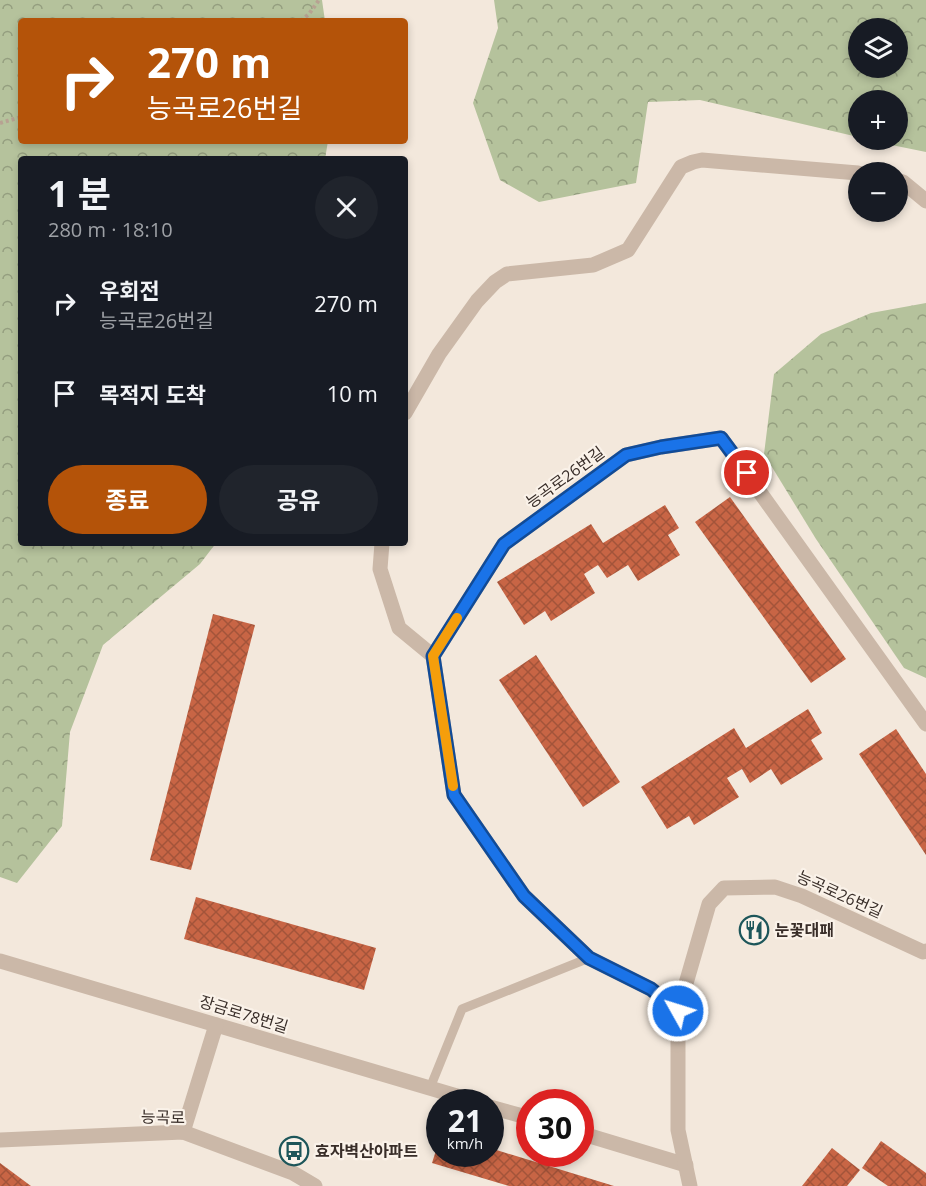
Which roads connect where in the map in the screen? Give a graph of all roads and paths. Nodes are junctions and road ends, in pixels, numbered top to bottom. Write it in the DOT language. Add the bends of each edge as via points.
graph roads {
  1 [pos="319,0"];
  2 [pos="304,18"];
  3 [pos="18,118"];
  4 [pos="0,123"];
  5 [pos="848,172"];
  6 [pos="908,186"];
  7 [pos="926,201"];
  8 [pos="408,408"];
  9 [pos="382,546"];
  10 [pos="433,656"];
  11 [pos="926,724"];
  12 [pos="926,951"];
  13 [pos="589,958"];
  14 [pos="0,961"];
  15 [pos="689,972"];
  16 [pos="651,989"];
  17 [pos="678,1011"];
  18 [pos="216,1025"];
  19 [pos="430,1088"];
  20 [pos="433,1089"];
  21 [pos="183,1132"];
  22 [pos="594,1137"];
  23 [pos="0,1140"];
  24 [pos="686,1165"];
  25 [pos="315,1186"];
  26 [pos="690,1186"];
  1 -- 2 [label="path"];
  3 -- 4 [label="path"];
  5 -- 8 [label="street" via="702,160 681,167 628,250 593,265 507,274 495,282 439,354"];
  6 -- 7 [label="street"];
  9 -- 10 [label="street" via="380,569 399,628"];
  10 -- 11 [label="street, 능곡로26번길" via="504,544 626,455 721,438"];
  10 -- 13 [label="street" via="454,795 524,896"];
  12 -- 15 [label="street, 능곡로26번길" via="775,887 724,888 709,904"];
  13 -- 16 [label="street"];
  13 -- 19 [label="lane" via="462,1009"];
  14 -- 18 [label="street, 장금로78번길"];
  15 -- 16 [label="street" via="671,992"];
  15 -- 17 [label="street, 능곡로26번길"];
  16 -- 17 [label="street"];
  17 -- 24 [label="street, 능곡로26번길" via="678,1130"];
  18 -- 19 [label="street, 장금로78번길"];
  18 -- 21 [label="street"];
  19 -- 20 [label="street, 장금로78번길"];
  21 -- 23 [label="street, 능곡로"];
  21 -- 25 [label="street, 능곡로" via="293,1173"];
  22 -- 24 [label="street"];
  24 -- 26 [label="street, 능곡로26번길"];
}
